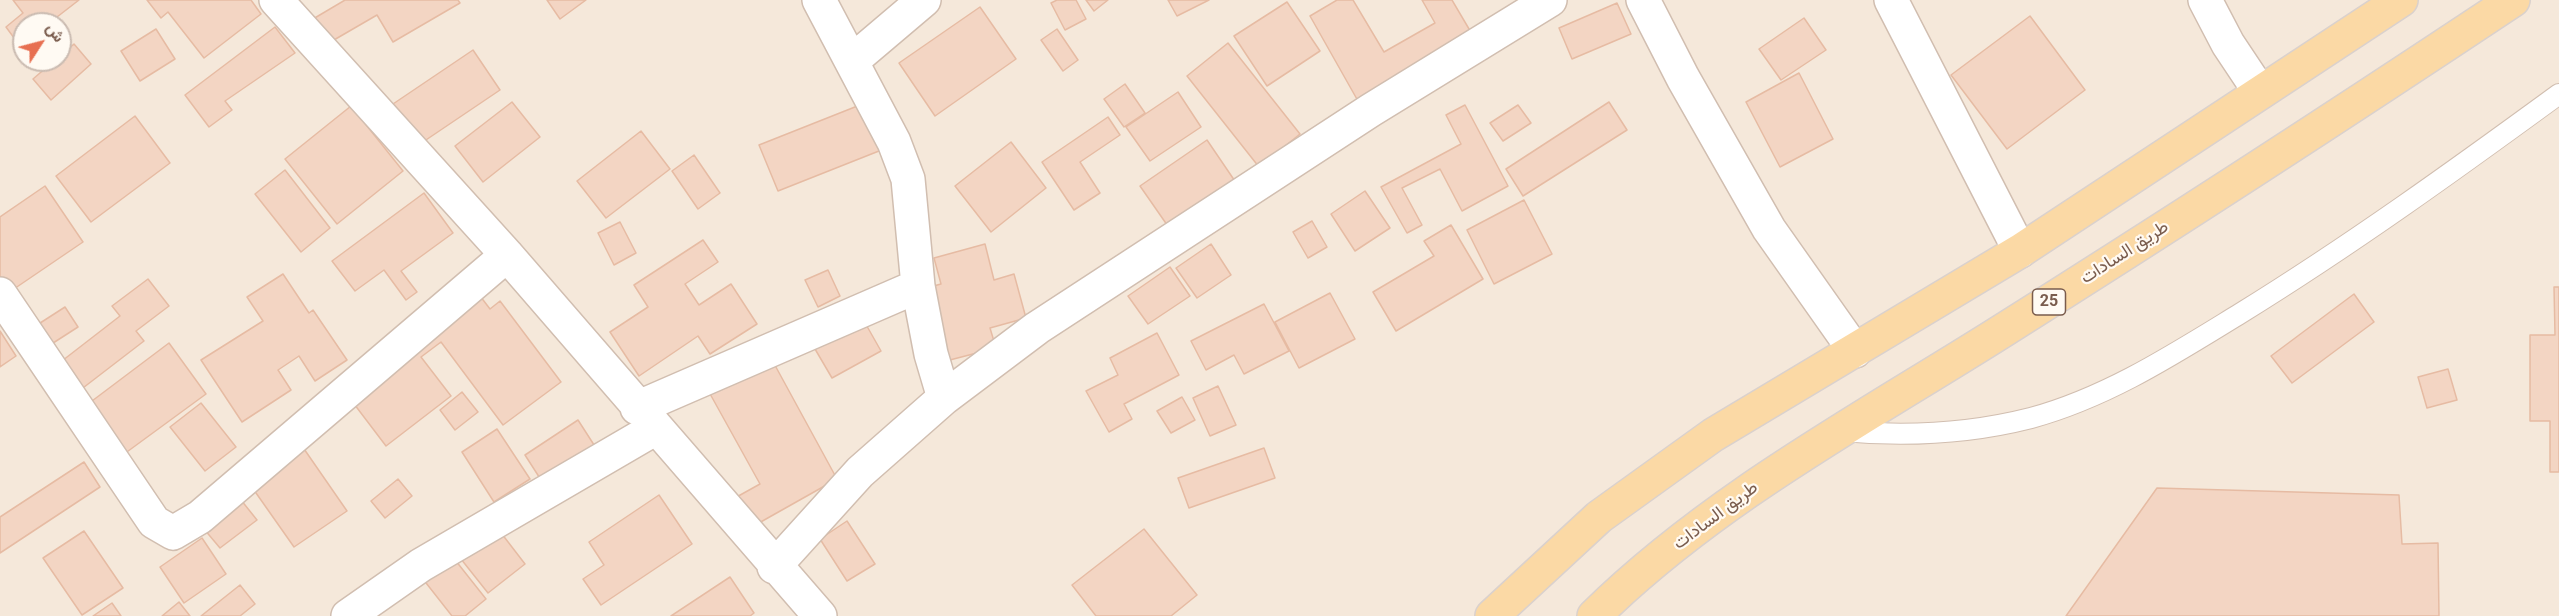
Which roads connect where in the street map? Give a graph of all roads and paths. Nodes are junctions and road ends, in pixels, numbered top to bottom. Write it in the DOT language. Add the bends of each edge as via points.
graph roads {
  1 [pos="276,0"];
  2 [pos="819,0"];
  3 [pos="924,0"];
  4 [pos="1550,0"];
  5 [pos="1643,0"];
  6 [pos="1891,0"];
  7 [pos="2205,0"];
  8 [pos="2401,0"];
  9 [pos="2513,0"];
  10 [pos="852,61"];
  11 [pos="2260,92"];
  12 [pos="2559,94"];
  13 [pos="2020,250"];
  14 [pos="507,255"];
  15 [pos="918,286"];
  16 [pos="0,294"];
  17 [pos="10,331"];
  18 [pos="1855,351"];
  19 [pos="944,398"];
  20 [pos="646,418"];
  21 [pos="1842,431"];
  22 [pos="774,567"];
  23 [pos="1600,614"];
  24 [pos="348,616"];
  25 [pos="820,616"];
  26 [pos="1492,616"];
  1 -- 14 [label="street"];
  2 -- 10 [label="street"];
  3 -- 10 [label="street"];
  4 -- 19 [label="street" via="1111,278"];
  5 -- 18 [label="street" via="1769,229"];
  6 -- 13 [label="street"];
  7 -- 11 [label="street"];
  8 -- 11 [label="main road"];
  9 -- 21 [label="main road, طريق السادات / 25" via="2293,146"];
  10 -- 15 [label="street" via="894,142 908,179"];
  11 -- 13 [label="main road"];
  12 -- 21 [label="lane" via="2367,231 2120,385 2043,414 1985,428 1890,435"];
  13 -- 18 [label="main road"];
  14 -- 17 [label="street" via="200,517 173,533 154,522"];
  14 -- 20 [label="street"];
  15 -- 19 [label="street"];
  15 -- 20 [label="street"];
  16 -- 17 [label="street"];
  18 -- 26 [label="main road" via="1713,435 1599,517"];
  19 -- 22 [label="street" via="860,472"];
  20 -- 22 [label="street"];
  20 -- 24 [label="street"];
  21 -- 23 [label="main road, طريق السادات / 25" via="1716,514"];
  22 -- 25 [label="street"];
}
